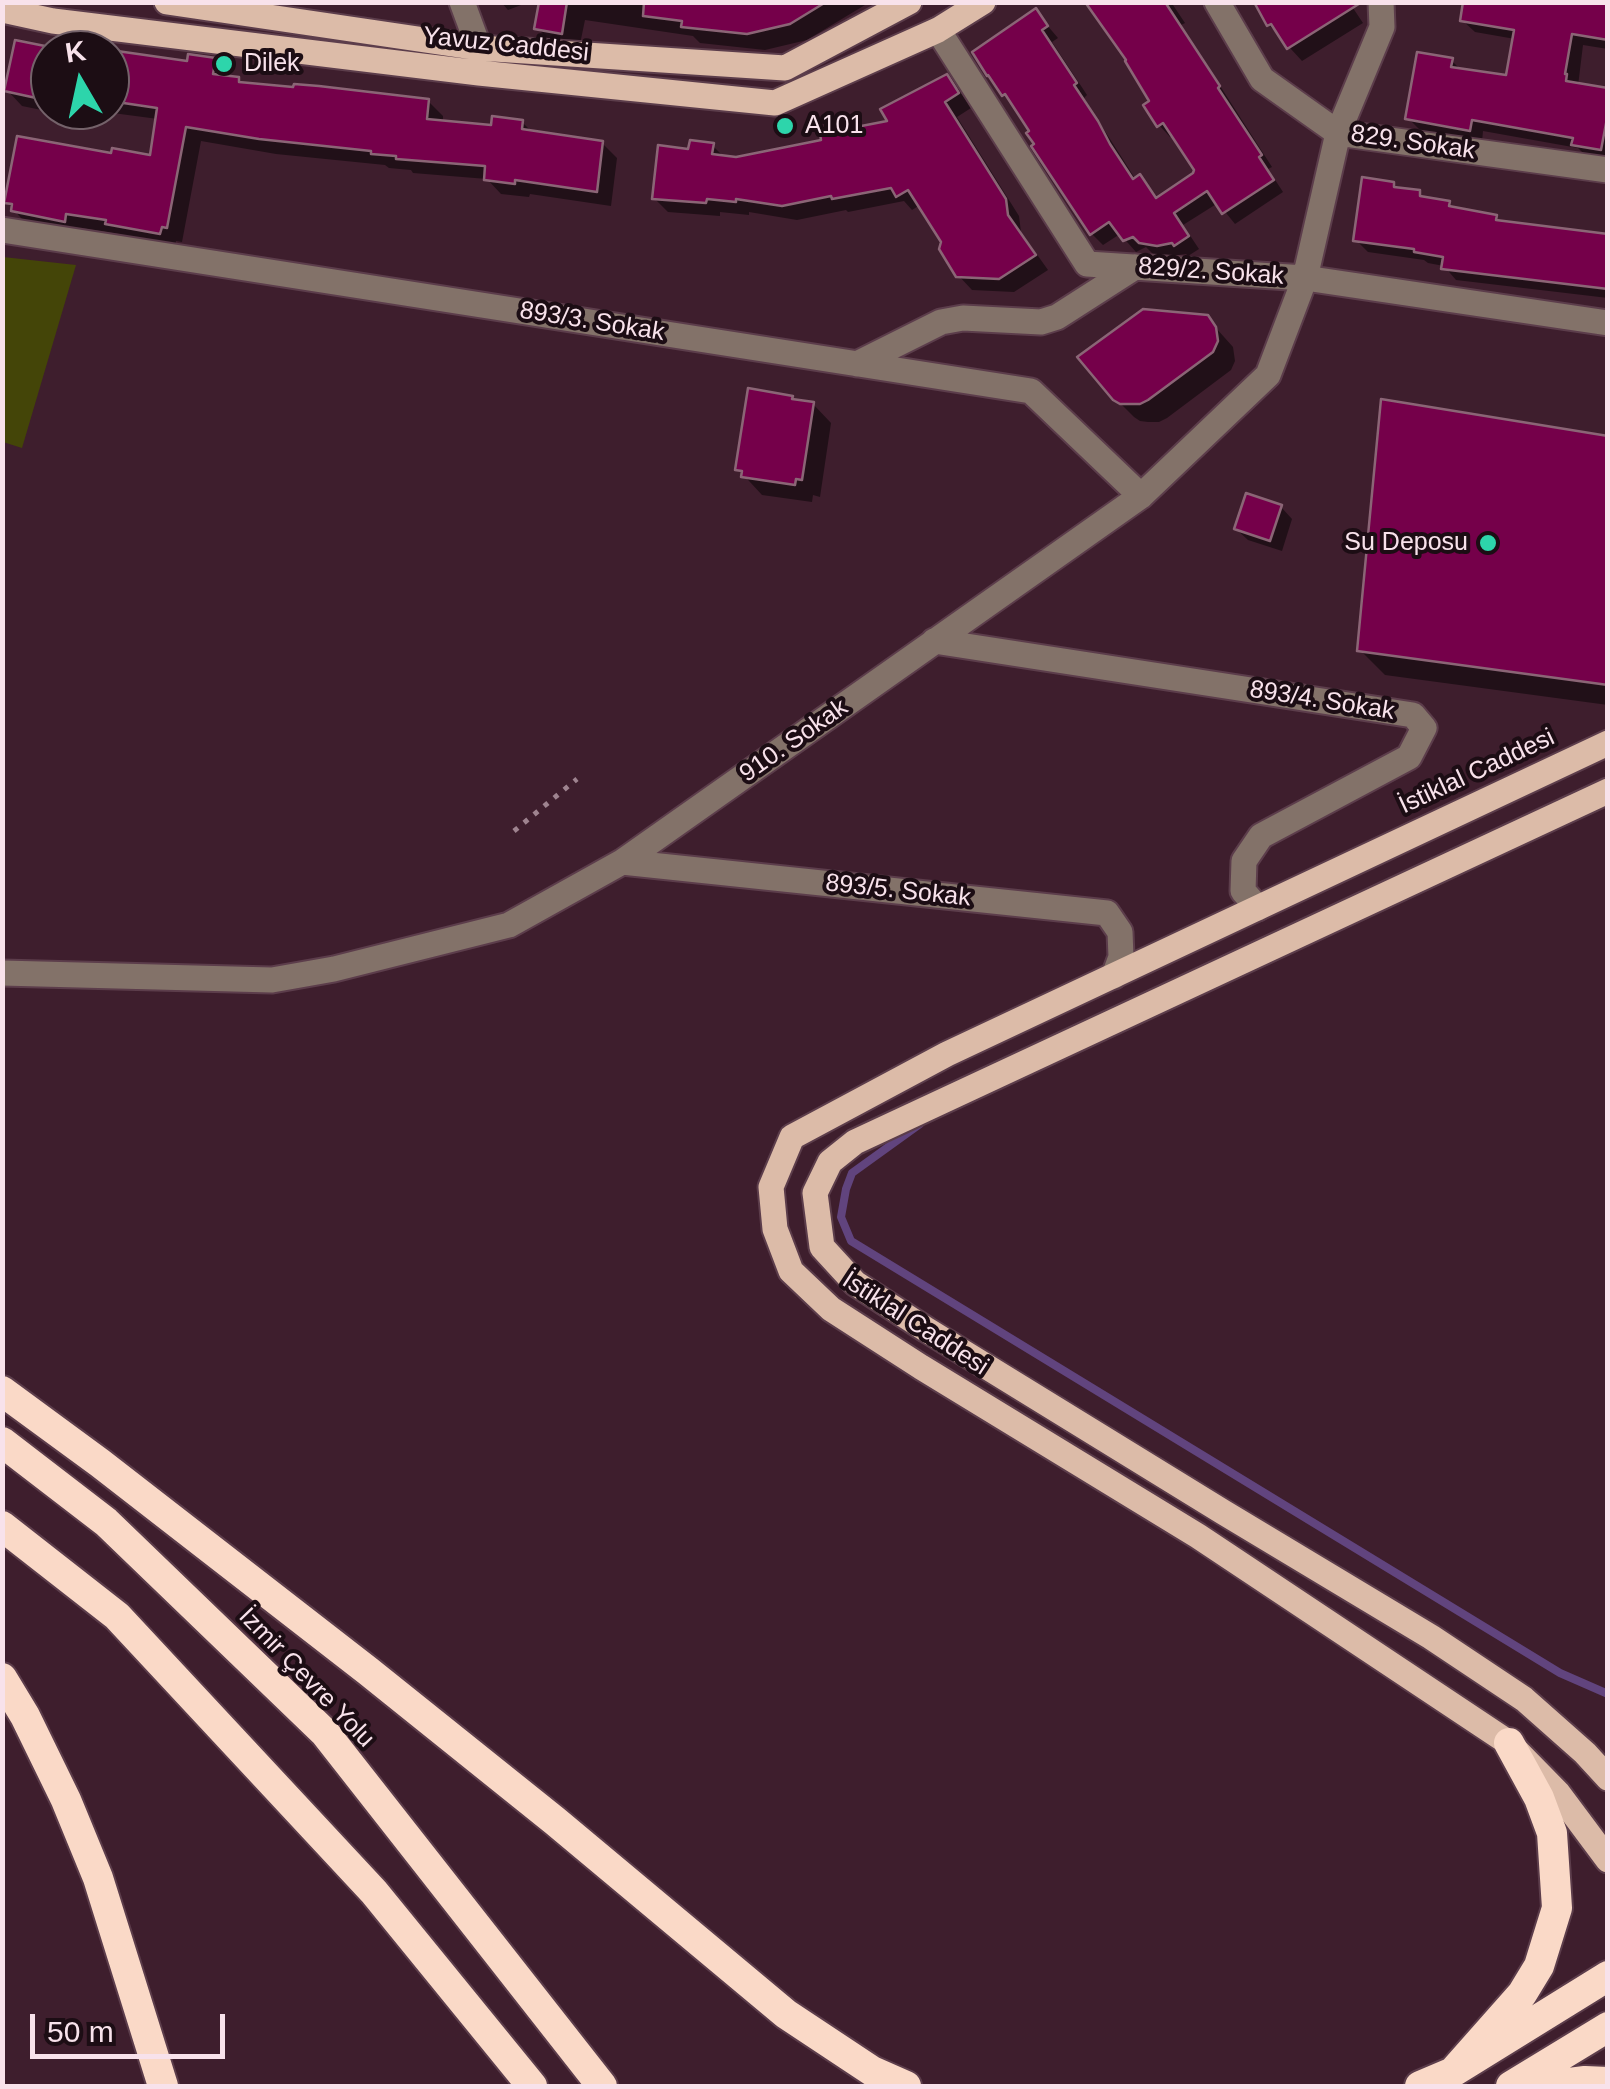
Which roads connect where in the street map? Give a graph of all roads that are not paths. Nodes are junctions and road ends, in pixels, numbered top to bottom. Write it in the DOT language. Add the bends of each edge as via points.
graph roads {
  1 [pos="167,2"];
  2 [pos="309,2"];
  3 [pos="462,2"];
  4 [pos="909,2"];
  5 [pos="983,2"];
  6 [pos="1217,2"];
  7 [pos="1381,2"];
  8 [pos="4,16"];
  9 [pos="274,18"];
  10 [pos="938,30"];
  11 [pos="479,61"];
  12 [pos="1338,133"];
  13 [pos="1608,170"];
  14 [pos="2,230"];
  15 [pos="1134,267"];
  16 [pos="1305,278"];
  17 [pos="1608,324"];
  18 [pos="857,364"];
  19 [pos="1141,496"];
  20 [pos="934,641"];
  21 [pos="1608,744"];
  22 [pos="1608,791"];
  23 [pos="622,862"];
  24 [pos="1258,908"];
  25 [pos="2,973"];
  26 [pos="1114,976"];
  27 [pos="2,1392"];
  28 [pos="2,1442"];
  29 [pos="2,1526"];
  30 [pos="2,1678"];
  31 [pos="1509,1744"];
  32 [pos="1608,1778"];
  33 [pos="1608,1860"];
  34 [pos="1608,1976"];
  35 [pos="1608,2027"];
  36 [pos="1453,2072"];
  37 [pos="1608,2082"];
  38 [pos="163,2086"];
  39 [pos="532,2086"];
  40 [pos="602,2086"];
  41 [pos="906,2086"];
  42 [pos="1420,2086"];
  43 [pos="1512,2086"];
  44 [pos="1546,2086"];
  1 -- 9 [label="main road, Yavuz Caddesi"];
  2 -- 9 [label="main road"];
  3 -- 11 [label="street"];
  4 -- 11 [label="main road, Yavuz Caddesi" via="785,68"];
  5 -- 10 [label="main road, Yavuz Caddesi"];
  6 -- 12 [label="street, 829. Sokak" via="1262,79"];
  7 -- 12 [label="street, 910. Sokak" via="1382,27"];
  8 -- 11 [label="main road, Yavuz Caddesi"];
  9 -- 11 [label="main road, Yavuz Caddesi"];
  10 -- 11 [label="main road, Yavuz Caddesi" via="775,103"];
  10 -- 15 [label="street, 829/2. Sokak" via="1087,264"];
  12 -- 13 [label="street, 829. Sokak"];
  12 -- 16 [label="street, 910. Sokak"];
  14 -- 18 [label="street, 893/3. Sokak"];
  15 -- 16 [label="street, 829/2. Sokak"];
  15 -- 18 [label="street" via="1057,317 941,322"];
  16 -- 17 [label="street, 829/2. Sokak"];
  16 -- 19 [label="street, 910. Sokak" via="1268,376"];
  18 -- 19 [label="street, 893/3. Sokak" via="1031,390"];
  19 -- 20 [label="street, 910. Sokak"];
  20 -- 23 [label="street, 910. Sokak"];
  20 -- 24 [label="street, 893/4. Sokak" via="1413,715 1424,728 1409,757 1261,836 1244,861 1243,891"];
  21 -- 24 [label="main road, İstiklal Caddesi"];
  22 -- 32 [label="main road, İstiklal Caddesi" via="854,1142 830,1162 814,1193 822,1247 855,1282 1431,1637 1524,1699"];
  23 -- 25 [label="street, 910. Sokak" via="509,925 287,978"];
  23 -- 26 [label="street, 893/5. Sokak" via="1107,913 1120,932"];
  24 -- 26 [label="main road, İstiklal Caddesi"];
  26 -- 31 [label="main road, İstiklal Caddesi" via="792,1137 771,1188 775,1229 791,1271 832,1309 1198,1536"];
  27 -- 41 [label="highway" via="368,1670 786,2014"];
  28 -- 40 [label="highway, İzmir Çevre Yolu" via="106,1522 325,1733"];
  29 -- 39 [label="highway" via="117,1616 374,1892"];
  30 -- 38 [label="highway" via="98,1878"];
  31 -- 33 [label="main road, İstiklal Caddesi" via="1558,1792"];
  31 -- 36 [label="highway" via="1552,1832 1557,1908 1539,1966 1522,1994"];
  34 -- 36 [label="highway"];
  35 -- 43 [label="highway"];
  36 -- 42 [label="highway"];
  37 -- 44 [label="highway"];
}
